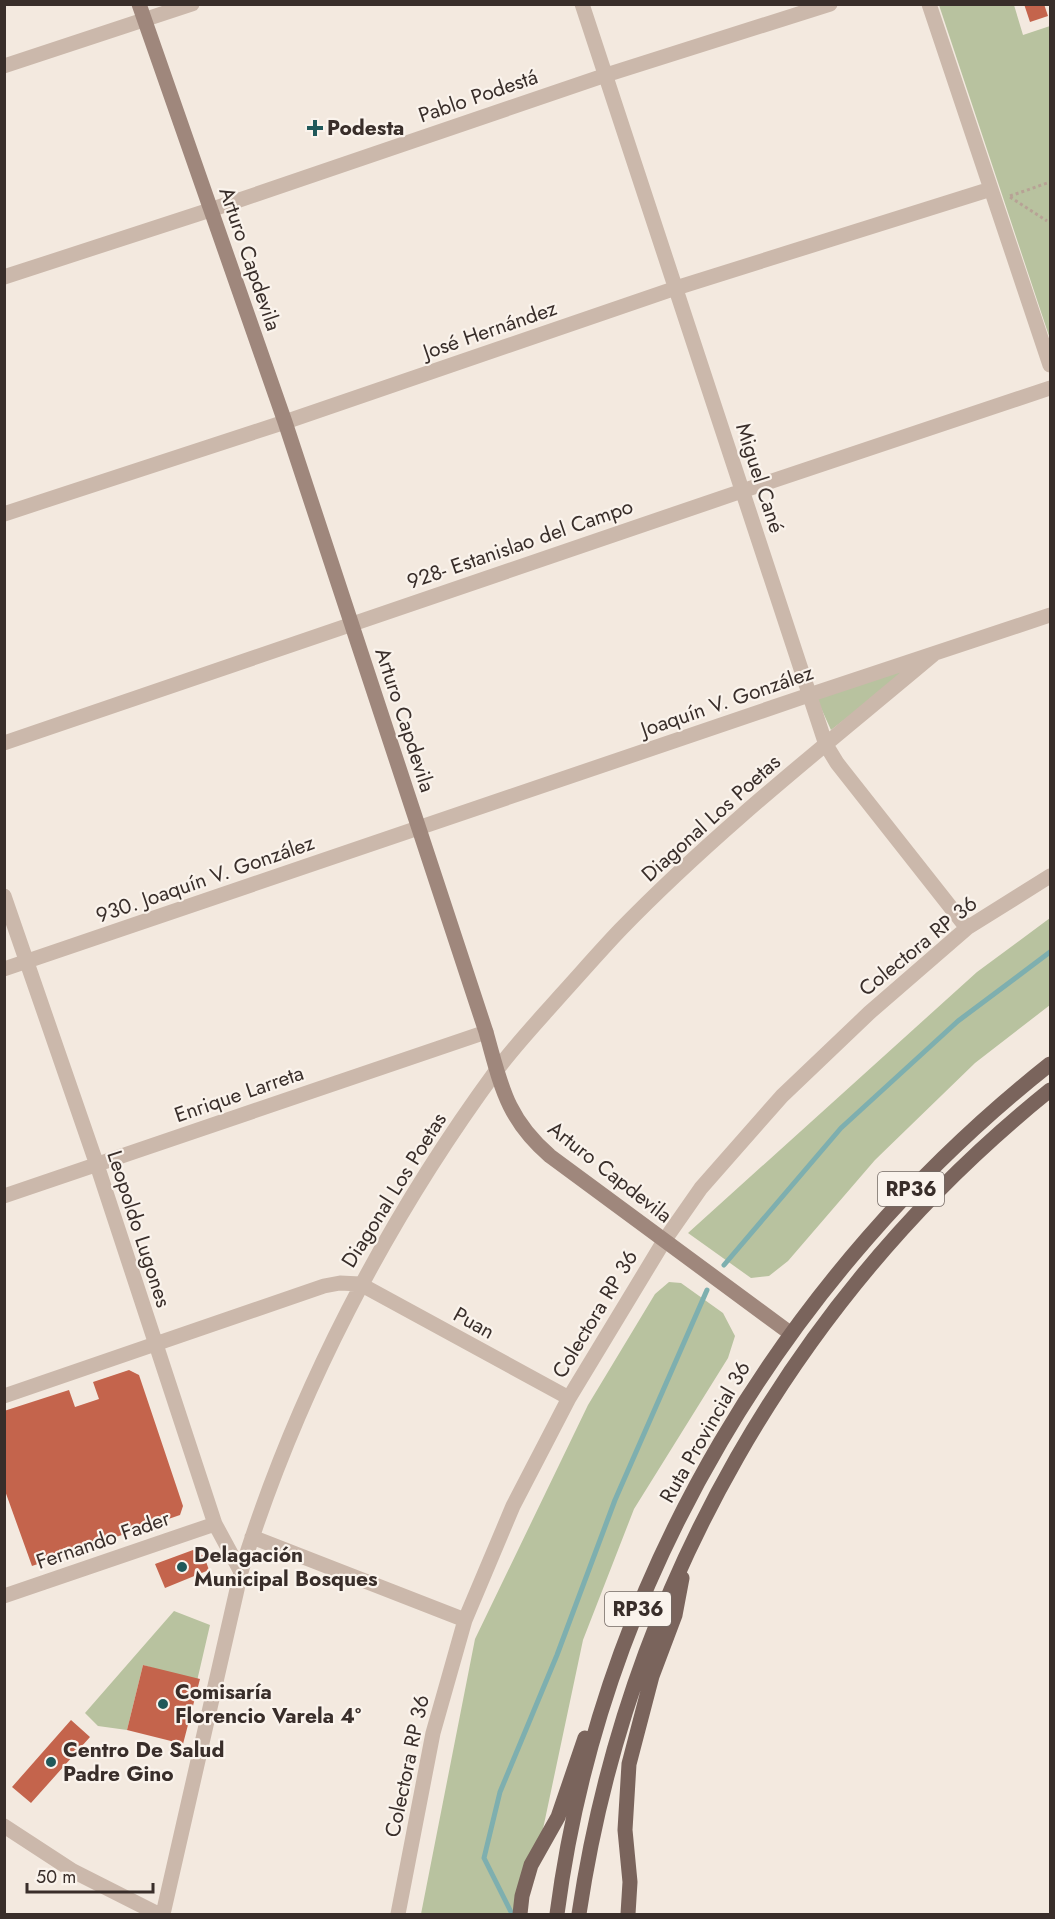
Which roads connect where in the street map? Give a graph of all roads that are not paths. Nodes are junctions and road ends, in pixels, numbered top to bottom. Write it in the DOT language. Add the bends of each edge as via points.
graph roads {
  1 [pos="139,4"];
  2 [pos="192,4"];
  3 [pos="582,4"];
  4 [pos="830,4"];
  5 [pos="929,4"];
  6 [pos="144,20"];
  7 [pos="4,66"];
  8 [pos="606,75"];
  9 [pos="991,189"];
  10 [pos="210,210"];
  11 [pos="4,277"];
  12 [pos="676,288"];
  13 [pos="1050,365"];
  14 [pos="1050,388"];
  15 [pos="285,422"];
  16 [pos="742,491"];
  17 [pos="4,514"];
  18 [pos="1050,615"];
  19 [pos="352,624"];
  20 [pos="934,654"];
  21 [pos="809,695"];
  22 [pos="4,743"];
  23 [pos="826,744"];
  24 [pos="418,828"];
  25 [pos="1050,876"];
  26 [pos="4,896"];
  27 [pos="967,928"];
  28 [pos="27,962"];
  29 [pos="4,969"];
  30 [pos="486,1032"];
  31 [pos="1050,1064"];
  32 [pos="497,1070"];
  33 [pos="1050,1090"];
  34 [pos="97,1165"];
  35 [pos="4,1196"];
  36 [pos="664,1241"];
  37 [pos="360,1284"];
  38 [pos="790,1333"];
  39 [pos="154,1344"];
  40 [pos="4,1396"];
  41 [pos="569,1398"];
  42 [pos="215,1524"];
  43 [pos="252,1537"];
  44 [pos="685,1557"];
  45 [pos="241,1572"];
  46 [pos="4,1596"];
  47 [pos="465,1620"];
  48 [pos="612,1682"];
  49 [pos="4,1826"];
  50 [pos="158,1914"];
  51 [pos="163,1914"];
  52 [pos="398,1914"];
  53 [pos="520,1914"];
  54 [pos="557,1914"];
  55 [pos="579,1914"];
  56 [pos="628,1914"];
  1 -- 6 [label="street, Arturo Capdevila"];
  2 -- 6 [label="street"];
  3 -- 8 [label="street, Miguel Cané"];
  4 -- 8 [label="street, Pablo Podestá"];
  5 -- 9 [label="street"];
  6 -- 7 [label="street"];
  6 -- 10 [label="street, Arturo Capdevila"];
  8 -- 10 [label="street, Pablo Podestá"];
  8 -- 12 [label="street, Miguel Cané"];
  9 -- 12 [label="street, José Hernández"];
  9 -- 13 [label="street"];
  10 -- 11 [label="street, Pablo Podestá"];
  10 -- 15 [label="street, Arturo Capdevila"];
  12 -- 15 [label="street, José Hernández"];
  12 -- 16 [label="street, Miguel Cané"];
  14 -- 16 [label="street, 928- Estanislao del Campo"];
  15 -- 17 [label="street, José Hernández"];
  15 -- 19 [label="street, Arturo Capdevila"];
  16 -- 19 [label="street, 928- Estanislao del Campo"];
  16 -- 21 [label="street, Miguel Cané"];
  18 -- 20 [label="street, Joaquín V. González"];
  19 -- 22 [label="street, 928- Estanislao del Campo"];
  19 -- 24 [label="street, Arturo Capdevila"];
  20 -- 21 [label="street, Joaquín V. González"];
  20 -- 23 [label="street, Diagonal Los Poetas"];
  21 -- 23 [label="street, Miguel Cané"];
  21 -- 24 [label="street, Joaquín V. González"];
  23 -- 27 [label="street, Miguel Cané"];
  23 -- 32 [label="street, Diagonal Los Poetas" via="667,883 618,932"];
  24 -- 28 [label="street, 930. Joaquín V. González"];
  24 -- 30 [label="street, Arturo Capdevila"];
  25 -- 27 [label="street, Colectora RP 36"];
  26 -- 28 [label="street, Leopoldo Lugones"];
  27 -- 36 [label="street, Colectora RP 36" via="868,1013 782,1096 701,1188"];
  28 -- 29 [label="street, 930. Joaquín V. González"];
  28 -- 34 [label="street, Leopoldo Lugones"];
  30 -- 32 [label="street, Arturo Capdevila"];
  30 -- 34 [label="street, Enrique Larreta"];
  31 -- 38 [label="main road, Ruta Provincial 36 / RP36" via="990,1113 915,1185"];
  32 -- 36 [label="street, Arturo Capdevila" via="514,1117 537,1145"];
  32 -- 37 [label="street, Diagonal Los Poetas" via="423,1176"];
  33 -- 44 [label="main road, Ruta Provincial 36 / RP36" via="919,1212 833,1312 748,1437"];
  34 -- 35 [label="street, Enrique Larreta"];
  34 -- 39 [label="street, Leopoldo Lugones"];
  36 -- 38 [label="street, Arturo Capdevila"];
  36 -- 41 [label="street, Colectora RP 36"];
  37 -- 39 [label="street" via="340,1282 324,1286"];
  37 -- 41 [label="street, Puan"];
  37 -- 43 [label="street, Diagonal Los Poetas" via="297,1420"];
  38 -- 48 [label="main road, Ruta Provincial 36 / RP36" via="697,1481 642,1600"];
  39 -- 40 [label="street"];
  39 -- 42 [label="street, Leopoldo Lugones"];
  41 -- 47 [label="street, Colectora RP 36" via="513,1506"];
  42 -- 45 [label="street, Leopoldo Lugones"];
  42 -- 46 [label="street, Fernando Fader"];
  43 -- 45 [label="street, Diagonal Los Poetas"];
  43 -- 47 [label="street"];
  44 -- 55 [label="main road, Ruta Provincial 36 / RP36" via="655,1624 630,1698 596,1828"];
  44 -- 56 [label="main road" via="675,1616 652,1676 629,1764 625,1830 630,1882"];
  45 -- 51 [label="street, Diagonal Los Poetas"];
  47 -- 52 [label="street, Colectora RP 36" via="433,1733"];
  48 -- 53 [label="main road" via="597,1706 558,1817 531,1865"];
  48 -- 54 [label="main road, Ruta Provincial 36 / RP36" via="586,1770"];
  49 -- 50 [label="street" via="73,1871"];
}
